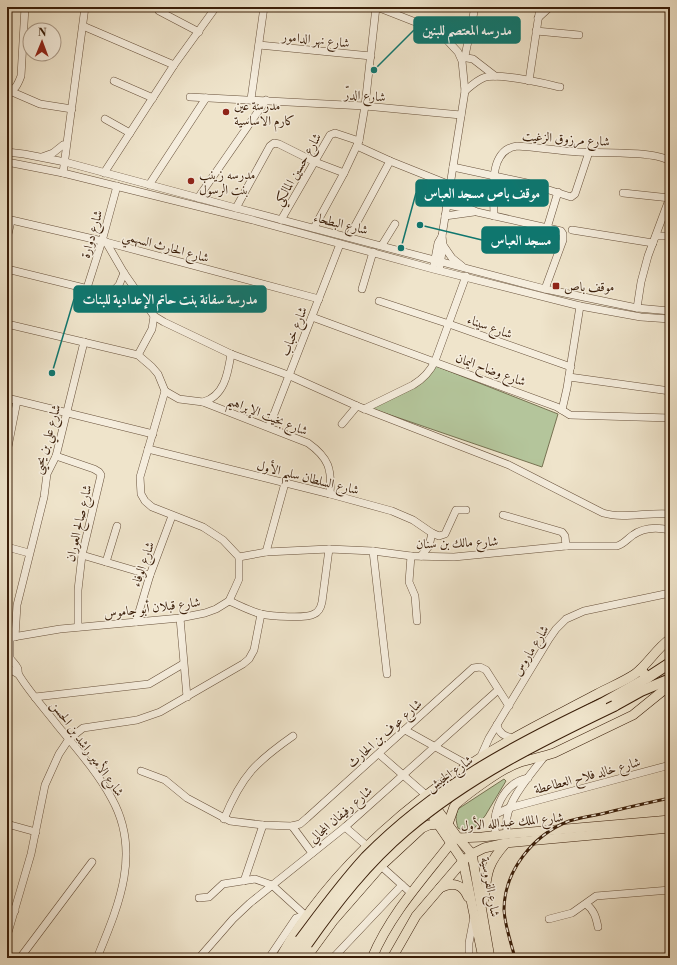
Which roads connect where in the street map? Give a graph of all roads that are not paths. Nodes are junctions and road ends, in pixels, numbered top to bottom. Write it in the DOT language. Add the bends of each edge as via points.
graph roads {
  1 [pos="25,7"];
  2 [pos="85,7"];
  3 [pos="216,7"];
  4 [pos="264,7"];
  5 [pos="376,7"];
  6 [pos="475,7"];
  7 [pos="540,7"];
  8 [pos="550,7"];
  9 [pos="159,11"];
  10 [pos="538,18"];
  11 [pos="83,26"];
  12 [pos="536,31"];
  13 [pos="199,32"];
  14 [pos="579,35"];
  15 [pos="259,45"];
  16 [pos="371,56"];
  17 [pos="462,56"];
  18 [pos="174,65"];
  19 [pos="495,76"];
  20 [pos="114,81"];
  21 [pos="529,81"];
  22 [pos="560,87"];
  23 [pos="465,91"];
  24 [pos="9,92"];
  25 [pos="190,97"];
  26 [pos="153,98"];
  27 [pos="206,98"];
  28 [pos="251,100"];
  29 [pos="266,100"];
  30 [pos="365,106"];
  31 [pos="72,109"];
  32 [pos="461,115"];
  33 [pos="104,119"];
  34 [pos="130,133"];
  35 [pos="68,139"];
  36 [pos="358,144"];
  37 [pos="62,145"];
  38 [pos="7,152"];
  39 [pos="590,152"];
  40 [pos="41,157"];
  41 [pos="390,161"];
  42 [pos="670,161"];
  43 [pos="7,162"];
  44 [pos="63,162"];
  45 [pos="314,162"];
  46 [pos="453,167"];
  47 [pos="61,172"];
  48 [pos="104,173"];
  49 [pos="344,173"];
  50 [pos="494,176"];
  51 [pos="149,184"];
  52 [pos="450,185"];
  53 [pos="117,186"];
  54 [pos="558,192"];
  55 [pos="623,193"];
  56 [pos="670,197"];
  57 [pos="198,198"];
  58 [pos="446,205"];
  59 [pos="236,208"];
  60 [pos="476,212"];
  61 [pos="444,216"];
  62 [pos="494,216"];
  63 [pos="9,220"];
  64 [pos="281,220"];
  65 [pos="395,224"];
  66 [pos="314,228"];
  67 [pos="547,228"];
  68 [pos="572,230"];
  69 [pos="442,236"];
  70 [pos="656,236"];
  71 [pos="670,236"];
  72 [pos="349,237"];
  73 [pos="7,239"];
  74 [pos="104,242"];
  75 [pos="653,243"];
  76 [pos="340,244"];
  77 [pos="443,245"];
  78 [pos="382,246"];
  79 [pos="373,252"];
  80 [pos="438,261"];
  81 [pos="463,268"];
  82 [pos="7,269"];
  83 [pos="436,270"];
  84 [pos="124,273"];
  85 [pos="466,276"];
  86 [pos="87,288"];
  87 [pos="362,288"];
  88 [pos="545,288"];
  89 [pos="110,294"];
  90 [pos="319,299"];
  91 [pos="379,301"];
  92 [pos="145,303"];
  93 [pos="580,306"];
  94 [pos="639,308"];
  95 [pos="670,311"];
  96 [pos="154,316"];
  97 [pos="312,317"];
  98 [pos="641,317"];
  99 [pos="670,319"];
  100 [pos="7,324"];
  101 [pos="449,324"];
  102 [pos="84,342"];
  103 [pos="231,354"];
  104 [pos="138,355"];
  105 [pos="435,361"];
  106 [pos="571,367"];
  107 [pos="288,375"];
  108 [pos="569,377"];
  109 [pos="164,391"];
  110 [pos="670,391"];
  111 [pos="7,398"];
  112 [pos="17,401"];
  113 [pos="203,402"];
  114 [pos="357,406"];
  115 [pos="364,409"];
  116 [pos="562,410"];
  117 [pos="66,413"];
  118 [pos="670,418"];
  119 [pos="342,424"];
  120 [pos="269,427"];
  121 [pos="153,434"];
  122 [pos="148,449"];
  123 [pos="7,452"];
  124 [pos="56,456"];
  125 [pos="285,483"];
  126 [pos="330,494"];
  127 [pos="466,510"];
  128 [pos="670,514"];
  129 [pos="504,515"];
  130 [pos="172,516"];
  131 [pos="116,526"];
  132 [pos="670,530"];
  133 [pos="432,533"];
  134 [pos="566,546"];
  135 [pos="7,547"];
  136 [pos="329,549"];
  137 [pos="373,551"];
  138 [pos="266,552"];
  139 [pos="29,553"];
  140 [pos="82,555"];
  141 [pos="239,556"];
  142 [pos="411,556"];
  143 [pos="421,556"];
  144 [pos="106,562"];
  145 [pos="150,575"];
  146 [pos="670,593"];
  147 [pos="229,600"];
  148 [pos="261,614"];
  149 [pos="180,618"];
  150 [pos="417,621"];
  151 [pos="136,622"];
  152 [pos="78,627"];
  153 [pos="10,637"];
  154 [pos="670,639"];
  155 [pos="8,656"];
  156 [pos="670,662"];
  157 [pos="183,664"];
  158 [pos="7,666"];
  159 [pos="18,674"];
  160 [pos="387,674"];
  161 [pos="644,674"];
  162 [pos="670,679"];
  163 [pos="670,685"];
  164 [pos="498,690"];
  165 [pos="35,697"];
  166 [pos="187,697"];
  167 [pos="509,706"];
  168 [pos="497,725"];
  169 [pos="405,730"];
  170 [pos="293,736"];
  171 [pos="512,738"];
  172 [pos="69,739"];
  173 [pos="435,746"];
  174 [pos="379,754"];
  175 [pos="482,756"];
  176 [pos="544,757"];
  177 [pos="468,765"];
  178 [pos="670,765"];
  179 [pos="141,771"];
  180 [pos="403,774"];
  181 [pos="528,778"];
  182 [pos="423,797"];
  183 [pos="509,808"];
  184 [pos="496,814"];
  185 [pos="224,818"];
  186 [pos="670,820"];
  187 [pos="7,824"];
  188 [pos="438,824"];
  189 [pos="448,824"];
  190 [pos="263,825"];
  191 [pos="292,826"];
  192 [pos="345,827"];
  193 [pos="670,828"];
  194 [pos="36,832"];
  195 [pos="496,835"];
  196 [pos="507,838"];
  197 [pos="454,841"];
  198 [pos="367,846"];
  199 [pos="312,853"];
  200 [pos="472,854"];
  201 [pos="463,861"];
  202 [pos="92,862"];
  203 [pos="381,866"];
  204 [pos="244,881"];
  205 [pos="272,885"];
  206 [pos="402,885"];
  207 [pos="437,890"];
  208 [pos="670,890"];
  209 [pos="411,893"];
  210 [pos="199,898"];
  211 [pos="586,904"];
  212 [pos="7,907"];
  213 [pos="472,907"];
  214 [pos="15,912"];
  215 [pos="478,915"];
  216 [pos="306,917"];
  217 [pos="549,919"];
  218 [pos="598,927"];
  219 [pos="7,936"];
  220 [pos="295,940"];
  221 [pos="20,958"];
  222 [pos="97,958"];
  223 [pos="199,958"];
  224 [pos="269,958"];
  225 [pos="280,958"];
  226 [pos="286,958"];
  227 [pos="297,958"];
  228 [pos="306,958"];
  229 [pos="333,958"];
  230 [pos="372,958"];
  231 [pos="392,958"];
  232 [pos="469,958"];
  233 [pos="483,958"];
  234 [pos="490,958"];
  1 -- 24 [label="street" via="21,76 16,87"];
  2 -- 11 [label="street"];
  3 -- 13 [label="street"];
  4 -- 15 [label="street"];
  5 -- 16 [label="street"];
  5 -- 17 [label="street" via="434,31"];
  6 -- 17 [label="street"];
  7 -- 10 [label="street"];
  8 -- 10 [label="street"];
  9 -- 13 [label="street"];
  10 -- 12 [label="street"];
  11 -- 18 [label="street"];
  11 -- 31 [label="street"];
  12 -- 14 [label="street"];
  12 -- 21 [label="street"];
  13 -- 18 [label="street"];
  15 -- 16 [label="street, شارع نهر الدامور"];
  15 -- 28 [label="street"];
  16 -- 30 [label="street"];
  17 -- 19 [label="street" via="473,59"];
  17 -- 23 [label="street"];
  18 -- 26 [label="street"];
  19 -- 21 [label="street"];
  19 -- 23 [label="street" via="483,78"];
  20 -- 26 [label="street"];
  21 -- 22 [label="street"];
  23 -- 32 [label="street"];
  24 -- 31 [label="street" via="40,104"];
  25 -- 27 [label="street, شارع الدرّ"];
  26 -- 34 [label="street"];
  27 -- 28 [label="street, شارع الدرّ"];
  27 -- 51 [label="street"];
  28 -- 29 [label="street, شارع الدرّ"];
  29 -- 30 [label="street, شارع الدرّ"];
  29 -- 57 [label="street"];
  30 -- 32 [label="street, شارع الدرّ"];
  30 -- 36 [label="street"];
  31 -- 35 [label="street"];
  32 -- 46 [label="street"];
  33 -- 34 [label="street"];
  34 -- 48 [label="street"];
  35 -- 37 [label="street"];
  35 -- 44 [label="street"];
  36 -- 41 [label="street, شارع حسين المالكي"];
  36 -- 45 [label="street, شارع حسين المالكي" via="332,133"];
  36 -- 49 [label="street"];
  37 -- 40 [label="street" via="53,153"];
  37 -- 44 [label="street"];
  38 -- 40 [label="street, شارع البطحاء"];
  39 -- 42 [label="street, شارع مرزوق الزغيت" via="646,155"];
  39 -- 50 [label="street, شارع مرزوق الزغيت" via="513,146 499,157"];
  39 -- 54 [label="street" via="574,195 570,197"];
  40 -- 44 [label="street, شارع البطحاء"];
  41 -- 52 [label="street, شارع حسين المالكي"];
  41 -- 72 [label="street"];
  43 -- 47 [label="street, شارع البطحاء"];
  44 -- 47 [label="street"];
  44 -- 48 [label="street, شارع البطحاء"];
  45 -- 49 [label="street"];
  45 -- 59 [label="street" via="279,144 272,144"];
  45 -- 64 [label="street, شارع حسين المالكي"];
  46 -- 50 [label="street"];
  46 -- 52 [label="street"];
  47 -- 53 [label="street, شارع البطحاء"];
  48 -- 51 [label="street, شارع البطحاء"];
  49 -- 66 [label="street"];
  50 -- 54 [label="street"];
  50 -- 62 [label="street, شارع مرزوق الزغيت"];
  51 -- 57 [label="street, شارع البطحاء"];
  52 -- 58 [label="street"];
  53 -- 74 [label="street, شارع دوارة"];
  53 -- 76 [label="street, شارع البطحاء"];
  54 -- 67 [label="street"];
  55 -- 56 [label="street"];
  56 -- 70 [label="street"];
  57 -- 59 [label="street, شارع البطحاء"];
  58 -- 60 [label="street"];
  58 -- 61 [label="street"];
  59 -- 64 [label="street, شارع البطحاء"];
  60 -- 61 [label="street"];
  60 -- 62 [label="street"];
  61 -- 69 [label="street"];
  62 -- 67 [label="street"];
  63 -- 73 [label="street"];
  63 -- 74 [label="street, شارع الحارث السهمي"];
  64 -- 66 [label="street, شارع البطحاء"];
  65 -- 78 [label="street"];
  66 -- 72 [label="street, شارع البطحاء"];
  67 -- 88 [label="street" via="561,231 564,236"];
  68 -- 75 [label="street"];
  69 -- 77 [label="street"];
  69 -- 80 [label="street" via="438,243"];
  70 -- 71 [label="street"];
  70 -- 75 [label="street"];
  72 -- 78 [label="street, شارع البطحاء"];
  74 -- 84 [label="street"];
  74 -- 86 [label="street, شارع دوارة"];
  74 -- 90 [label="street, شارع الحارث السهمي"];
  75 -- 94 [label="street" via="643,275"];
  76 -- 79 [label="street, شارع البطحاء"];
  76 -- 90 [label="street, شارع خباب"];
  77 -- 80 [label="street"];
  77 -- 81 [label="street"];
  78 -- 80 [label="street, شارع البطحاء"];
  79 -- 83 [label="street, شارع البطحاء"];
  79 -- 87 [label="street"];
  80 -- 81 [label="street, شارع البطحاء"];
  80 -- 83 [label="street"];
  81 -- 88 [label="street, شارع البطحاء"];
  82 -- 86 [label="street"];
  83 -- 85 [label="street, شارع البطحاء"];
  84 -- 89 [label="street" via="119,285"];
  84 -- 92 [label="street"];
  85 -- 93 [label="street, شارع البطحاء"];
  85 -- 101 [label="street, شارع سيناء"];
  86 -- 89 [label="street"];
  88 -- 94 [label="street, شارع البطحاء"];
  89 -- 92 [label="street"];
  90 -- 97 [label="street, شارع خباب"];
  91 -- 101 [label="street"];
  92 -- 96 [label="street"];
  93 -- 98 [label="street, شارع البطحاء"];
  93 -- 106 [label="street"];
  94 -- 95 [label="street, شارع البطحاء"];
  94 -- 98 [label="street"];
  96 -- 103 [label="street"];
  96 -- 104 [label="street" via="152,329"];
  97 -- 105 [label="street, شارع وضاح اليمان"];
  97 -- 107 [label="street, شارع خباب"];
  98 -- 99 [label="street, شارع البطحاء"];
  100 -- 102 [label="street"];
  101 -- 105 [label="street"];
  101 -- 106 [label="street, شارع سيناء"];
  102 -- 104 [label="street"];
  102 -- 117 [label="street, شارع علي بن يحيى"];
  103 -- 107 [label="street"];
  103 -- 113 [label="street" via="222,386 217,393"];
  104 -- 109 [label="street" via="158,374"];
  105 -- 115 [label="street" via="429,373 420,382"];
  105 -- 116 [label="street, شارع وضاح اليمان"];
  106 -- 108 [label="street"];
  107 -- 114 [label="street"];
  107 -- 120 [label="street, شارع خباب"];
  108 -- 110 [label="street"];
  108 -- 116 [label="street"];
  109 -- 113 [label="street, شارع بخيت الإبراهيم" via="179,399"];
  109 -- 121 [label="street"];
  111 -- 112 [label="street"];
  112 -- 117 [label="street"];
  112 -- 123 [label="street"];
  113 -- 120 [label="street, شارع بخيت الإبراهيم"];
  114 -- 115 [label="street"];
  114 -- 119 [label="street"];
  115 -- 128 [label="street" via="509,465 603,513"];
  116 -- 118 [label="street, شارع وضاح اليمان" via="576,416"];
  117 -- 121 [label="street"];
  117 -- 124 [label="street, شارع علي بن يحيى"];
  120 -- 126 [label="street, شارع بخيت الإبراهيم" via="314,448 330,469"];
  121 -- 122 [label="street"];
  122 -- 125 [label="street, شارع السلطان سليم الأول"];
  122 -- 130 [label="street" via="140,477 141,494 152,507"];
  124 -- 139 [label="street, شارع علي بن يحيى" via="47,474 44,497"];
  124 -- 140 [label="street, شارع صالح العوران" via="94,469 101,476"];
  125 -- 126 [label="street, شارع السلطان سليم الأول"];
  125 -- 138 [label="street"];
  126 -- 133 [label="street, شارع السلطان سليم الأول" via="398,513"];
  127 -- 133 [label="street" via="458,509 455,512 445,534 439,536"];
  129 -- 134 [label="street" via="562,532"];
  130 -- 141 [label="street" via="186,519 214,534"];
  130 -- 145 [label="street, شارع الوفاء"];
  131 -- 144 [label="street"];
  132 -- 134 [label="street, شارع مالك بن سنان" via="658,528 636,532 617,546"];
  133 -- 143 [label="street" via="429,546"];
  134 -- 143 [label="street, شارع مالك بن سنان" via="454,556"];
  135 -- 139 [label="street"];
  136 -- 137 [label="street, شارع مالك بن سنان"];
  136 -- 138 [label="street, شارع مالك بن سنان"];
  136 -- 148 [label="street" via="322,602 315,614"];
  137 -- 142 [label="street, شارع مالك بن سنان"];
  137 -- 160 [label="street"];
  138 -- 141 [label="street, شارع مالك بن سنان"];
  139 -- 153 [label="street, شارع علي بن يحيى"];
  140 -- 144 [label="street"];
  140 -- 152 [label="street, شارع صالح العوران" via="78,590"];
  141 -- 147 [label="street" via="239,579"];
  142 -- 143 [label="street, شارع مالك بن سنان"];
  142 -- 150 [label="street" via="409,582 415,596"];
  144 -- 145 [label="street"];
  145 -- 151 [label="street, شارع الوفاء"];
  146 -- 167 [label="street, شارع ماروس" via="584,610 566,619 556,628"];
  147 -- 148 [label="street"];
  147 -- 149 [label="street, شارع قبلان أبو جاموس" via="205,613"];
  148 -- 166 [label="street" via="254,650 249,659"];
  149 -- 151 [label="street, شارع قبلان أبو جاموس"];
  149 -- 157 [label="street"];
  151 -- 152 [label="street, شارع قبلان أبو جاموس"];
  152 -- 153 [label="street, شارع قبلان أبو جاموس"];
  153 -- 155 [label="street, شارع علي بن يحيى"];
  154 -- 161 [label="main road" via="658,649"];
  155 -- 159 [label="street, شارع الأمير راشد بن الحسن" via="18,669"];
  156 -- 161 [label="highway, شارع الجيش"];
  157 -- 165 [label="street" via="149,684"];
  157 -- 166 [label="street"];
  158 -- 159 [label="street, شارع الأمير راشد بن الحسن"];
  159 -- 165 [label="street, شارع الأمير راشد بن الحسن"];
  161 -- 171 [label="main road" via="632,676"];
  161 -- 220 [label="highway, شارع الجيش, bridge" via="601,704 508,750 473,771 418,810 366,858"];
  162 -- 220 [label="highway, شارع الجيش, bridge" via="641,691 517,755 428,812 378,856 335,906"];
  163 -- 176 [label="main road" via="642,709 624,720"];
  164 -- 167 [label="street, شارع عوف بن الحارث"];
  164 -- 169 [label="street, شارع عوف بن الحارث" via="486,670 480,667 473,668"];
  164 -- 173 [label="street, شارع رفيفان المجالي"];
  165 -- 172 [label="street, شارع الأمير راشد بن الحسن"];
  166 -- 172 [label="street" via="151,716 83,728"];
  167 -- 168 [label="street, شارع ماروس"];
  168 -- 171 [label="street" via="502,734"];
  168 -- 175 [label="street, شارع ماروس"];
  169 -- 173 [label="street"];
  169 -- 174 [label="street, شارع عوف بن الحارث"];
  170 -- 185 [label="street" via="264,757 246,776"];
  171 -- 175 [label="main road"];
  172 -- 194 [label="street" via="45,785"];
  172 -- 222 [label="street, شارع الأمير راشد بن الحسن" via="112,798 124,828 124,884"];
  173 -- 177 [label="street"];
  173 -- 180 [label="street, شارع رفيفان المجالي"];
  174 -- 180 [label="street, شارع الفروسية"];
  174 -- 191 [label="street, شارع عوف بن الحارث" via="304,821"];
  175 -- 177 [label="main road"];
  176 -- 181 [label="street"];
  176 -- 189 [label="main road" via="513,765 487,782 456,804"];
  177 -- 182 [label="main road"];
  178 -- 183 [label="street, شارع خالد فلاح العطاعطة" via="536,805"];
  179 -- 185 [label="street" via="164,780 187,798"];
  180 -- 182 [label="street, شارع الفروسية"];
  180 -- 192 [label="street, شارع رفيفان المجالي"];
  181 -- 183 [label="street"];
  181 -- 184 [label="street" via="511,785 500,800"];
  182 -- 188 [label="main road, شارع الفروسية"];
  182 -- 189 [label="main road, شارع الفروسية"];
  182 -- 198 [label="main road"];
  183 -- 184 [label="street, شارع خالد فلاح العطاعطة"];
  183 -- 196 [label="street" via="506,821"];
  184 -- 195 [label="street"];
  185 -- 190 [label="street"];
  186 -- 196 [label="main road, شارع الملك عبدالله الأول"];
  187 -- 194 [label="street"];
  188 -- 197 [label="main road, شارع الفروسية"];
  188 -- 203 [label="main road" via="422,828"];
  189 -- 197 [label="main road, شارع الفروسية"];
  190 -- 191 [label="street"];
  190 -- 204 [label="street"];
  191 -- 199 [label="street"];
  192 -- 198 [label="street"];
  192 -- 199 [label="street, شارع رفيفان المجالي"];
  193 -- 196 [label="main road, شارع الملك عبدالله الأول"];
  194 -- 214 [label="street"];
  195 -- 196 [label="main road, شارع الملك عبدالله الأول"];
  195 -- 197 [label="main road, شارع الملك عبدالله الأول"];
  196 -- 200 [label="main road, شارع الملك عبدالله الأول"];
  196 -- 215 [label="main road" via="495,854 488,870"];
  197 -- 200 [label="main road, شارع الفروسية"];
  197 -- 201 [label="main road, شارع الفروسية"];
  197 -- 209 [label="main road, شارع الملك عبدالله الأول"];
  198 -- 216 [label="main road" via="334,881"];
  199 -- 205 [label="street, شارع رفيفان المجالي"];
  200 -- 201 [label="main road, شارع الملك عبدالله الأول"];
  200 -- 215 [label="main road, شارع الفروسية" via="476,868"];
  201 -- 207 [label="main road, شارع الملك عبدالله الأول"];
  201 -- 213 [label="main road, شارع الفروسية"];
  202 -- 221 [label="street"];
  203 -- 206 [label="street"];
  203 -- 228 [label="main road" via="333,921"];
  204 -- 205 [label="street" via="255,879"];
  204 -- 210 [label="street" via="223,884 209,896"];
  205 -- 216 [label="street"];
  205 -- 223 [label="street, شارع رفيفان المجالي" via="237,915"];
  206 -- 209 [label="street"];
  206 -- 229 [label="street"];
  207 -- 213 [label="main road" via="449,884 460,886 467,894"];
  207 -- 231 [label="main road, شارع الملك عبدالله الأول" via="416,916"];
  208 -- 211 [label="street" via="596,896"];
  209 -- 230 [label="main road, شارع الملك عبدالله الأول" via="384,930"];
  211 -- 217 [label="street" via="572,913"];
  211 -- 218 [label="street" via="594,914"];
  212 -- 214 [label="street"];
  213 -- 215 [label="main road, شارع الفروسية"];
  214 -- 219 [label="street"];
  215 -- 232 [label="street" via="469,943"];
  215 -- 233 [label="main road, شارع الفروسية"];
  215 -- 234 [label="main road, شارع الفروسية"];
  216 -- 220 [label="main road"];
  220 -- 224 [label="street"];
  220 -- 225 [label="main road"];
  220 -- 226 [label="highway, شارع الجيش"];
  220 -- 227 [label="highway, شارع الجيش"];
}
